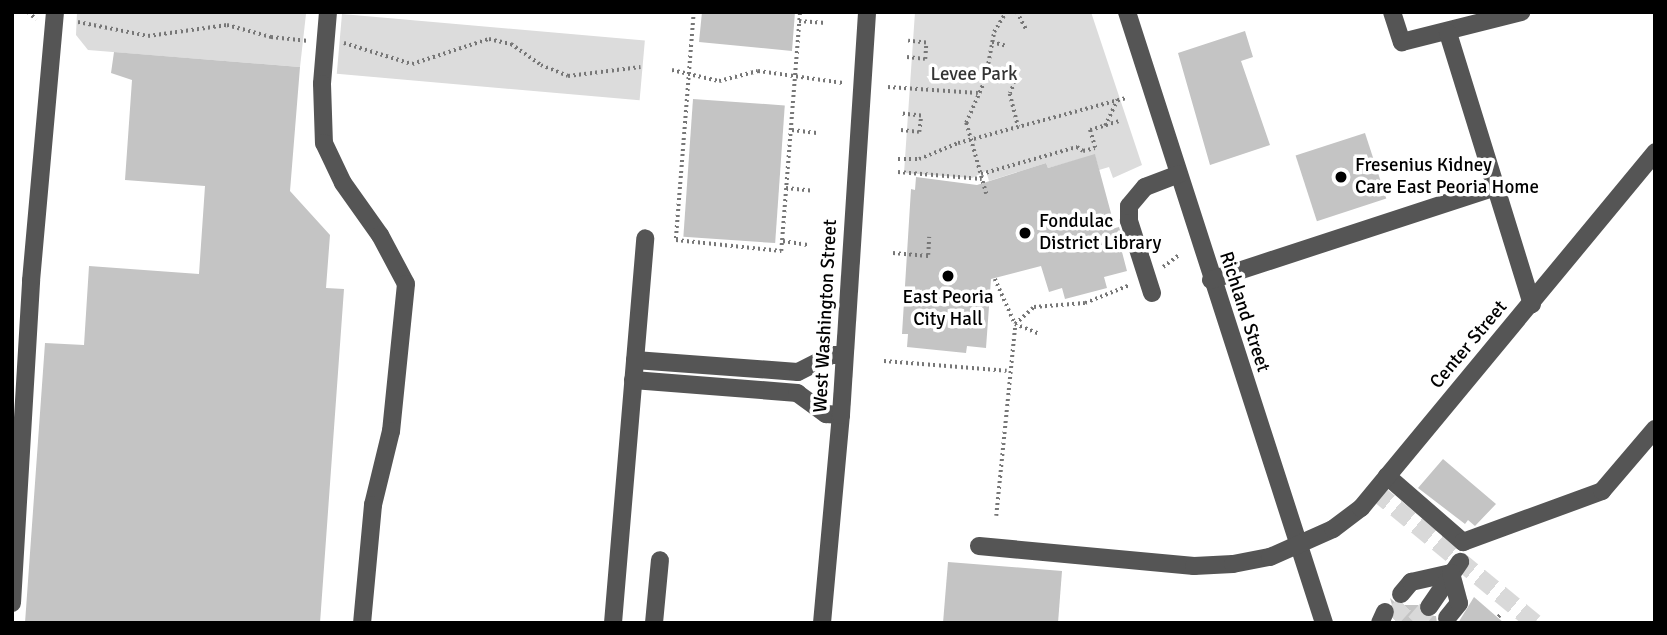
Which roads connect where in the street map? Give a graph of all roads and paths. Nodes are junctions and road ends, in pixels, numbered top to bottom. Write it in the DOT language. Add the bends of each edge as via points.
graph roads {
  1 [pos="28,12"];
  2 [pos="328,12"];
  3 [pos="694,12"];
  4 [pos="800,12"];
  5 [pos="867,12"];
  6 [pos="1006,12"];
  7 [pos="1017,12"];
  8 [pos="1127,12"];
  9 [pos="1392,12"];
  10 [pos="1521,12"];
  11 [pos="48,16"];
  12 [pos="799,21"];
  13 [pos="78,22"];
  14 [pos="826,23"];
  15 [pos="1026,29"];
  16 [pos="1448,33"];
  17 [pos="309,41"];
  18 [pos="908,41"];
  19 [pos="991,41"];
  20 [pos="344,43"];
  21 [pos="1007,46"];
  22 [pos="907,57"];
  23 [pos="640,67"];
  24 [pos="672,70"];
  25 [pos="689,72"];
  26 [pos="1017,78"];
  27 [pos="794,79"];
  28 [pos="844,83"];
  29 [pos="888,87"];
  30 [pos="978,93"];
  31 [pos="1126,97"];
  32 [pos="1117,100"];
  33 [pos="902,114"];
  34 [pos="1120,121"];
  35 [pos="1105,126"];
  36 [pos="1018,127"];
  37 [pos="791,130"];
  38 [pos="901,130"];
  39 [pos="817,133"];
  40 [pos="971,140"];
  41 [pos="1655,152"];
  42 [pos="898,159"];
  43 [pos="898,172"];
  44 [pos="1179,174"];
  45 [pos="982,177"];
  46 [pos="1495,187"];
  47 [pos="786,188"];
  48 [pos="813,191"];
  49 [pos="986,194"];
  50 [pos="929,237"];
  51 [pos="645,238"];
  52 [pos="782,241"];
  53 [pos="808,245"];
  54 [pos="893,253"];
  55 [pos="1179,255"];
  56 [pos="1158,274"];
  57 [pos="995,279"];
  58 [pos="1211,280"];
  59 [pos="1137,282"];
  60 [pos="1153,293"];
  61 [pos="1532,303"];
  62 [pos="1015,324"];
  63 [pos="1040,334"];
  64 [pos="845,355"];
  65 [pos="635,360"];
  66 [pos="884,361"];
  67 [pos="1008,371"];
  68 [pos="633,380"];
  69 [pos="841,415"];
  70 [pos="1655,429"];
  71 [pos="1387,476"];
  72 [pos="996,516"];
  73 [pos="1297,544"];
  74 [pos="979,546"];
  75 [pos="660,560"];
  76 [pos="12,603"];
  77 [pos="1423,606"];
  78 [pos="362,623"];
  79 [pos="613,623"];
  80 [pos="654,623"];
  81 [pos="822,623"];
  82 [pos="1324,623"];
  1 -- 11 [label="path" via="31,18"];
  2 -- 78 [label="street" via="322,84 324,143 343,183 380,235 406,284 391,431 373,505"];
  3 -- 25 [label="path"];
  4 -- 12 [label="path"];
  5 -- 64 [label="street, West Washington Street"];
  6 -- 19 [label="path"];
  7 -- 15 [label="path"];
  8 -- 44 [label="street, Richland Street"];
  9 -- 16 [label="street" via="1402,42"];
  10 -- 16 [label="street"];
  11 -- 76 [label="street"];
  12 -- 14 [label="path"];
  12 -- 27 [label="path"];
  13 -- 17 [label="path" via="148,36 228,25"];
  16 -- 46 [label="street"];
  18 -- 22 [label="path" via="926,43 925,59"];
  19 -- 21 [label="path"];
  19 -- 30 [label="path"];
  20 -- 23 [label="path" via="412,64 489,38 511,44 541,65 568,76"];
  24 -- 25 [label="path"];
  25 -- 27 [label="path" via="719,81 758,71"];
  25 -- 52 [label="path" via="676,240 781,251"];
  26 -- 36 [label="path" via="1010,94"];
  27 -- 28 [label="path"];
  27 -- 37 [label="path"];
  29 -- 30 [label="path"];
  30 -- 40 [label="path" via="966,123"];
  31 -- 32 [label="path"];
  32 -- 35 [label="path"];
  32 -- 36 [label="path"];
  33 -- 38 [label="path" via="921,116 919,131"];
  34 -- 35 [label="path"];
  35 -- 45 [label="path" via="1090,130 1095,148 1083,151 1077,147"];
  36 -- 40 [label="path"];
  37 -- 39 [label="path"];
  37 -- 47 [label="path"];
  40 -- 42 [label="path" via="919,159"];
  40 -- 45 [label="path"];
  41 -- 61 [label="street, Center Street"];
  43 -- 45 [label="path"];
  44 -- 58 [label="street, Richland Street"];
  44 -- 60 [label="street" via="1145,187 1129,206 1129,221"];
  45 -- 49 [label="path"];
  46 -- 58 [label="street"];
  46 -- 61 [label="street"];
  47 -- 48 [label="path"];
  47 -- 52 [label="path"];
  50 -- 54 [label="path" via="929,256"];
  51 -- 65 [label="street"];
  52 -- 53 [label="path"];
  55 -- 56 [label="path" via="1167,261"];
  57 -- 62 [label="path"];
  58 -- 73 [label="street, Richland Street"];
  59 -- 62 [label="path" via="1085,303 1034,307"];
  61 -- 71 [label="street, Center Street"];
  62 -- 63 [label="path"];
  62 -- 67 [label="path"];
  64 -- 65 [label="street" via="831,355 798,372"];
  64 -- 69 [label="street, West Washington Street"];
  65 -- 68 [label="street"];
  66 -- 67 [label="path"];
  67 -- 72 [label="path"];
  68 -- 69 [label="street" via="797,393 826,414"];
  68 -- 79 [label="street"];
  69 -- 81 [label="street, West Washington Street"];
  70 -- 71 [label="street" via="1602,491 1463,541"];
  71 -- 73 [label="street, Center Street" via="1352,515 1333,529"];
  73 -- 74 [label="street, Center Street" via="1270,557 1194,566"];
  73 -- 82 [label="street, Richland Street"];
  75 -- 80 [label="street"];
  77 -- 77 [label="street" via="1459,603 1455,567"];
}
